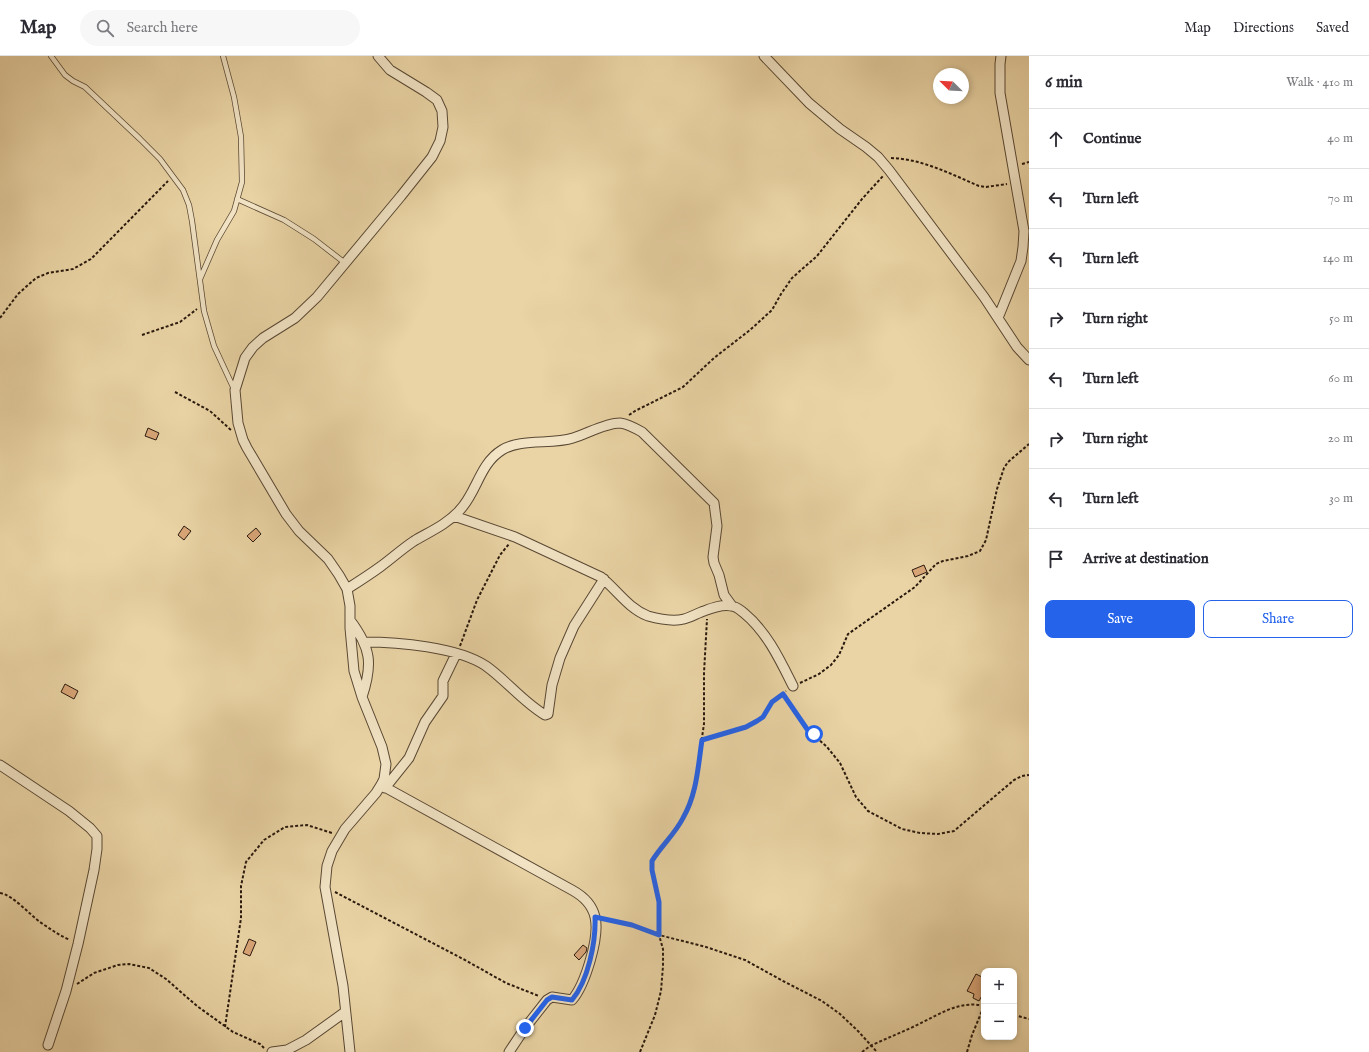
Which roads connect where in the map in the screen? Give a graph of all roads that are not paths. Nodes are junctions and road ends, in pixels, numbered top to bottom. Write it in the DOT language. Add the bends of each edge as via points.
graph roads {
  1 [pos="51,56"];
  2 [pos="223,56"];
  3 [pos="378,56"];
  4 [pos="764,56"];
  5 [pos="1001,56"];
  6 [pos="237,199"];
  7 [pos="345,263"];
  8 [pos="199,280"];
  9 [pos="998,318"];
  10 [pos="1029,360"];
  11 [pos="234,390"];
  12 [pos="454,516"];
  13 [pos="604,579"];
  14 [pos="347,589"];
  15 [pos="732,606"];
  16 [pos="350,620"];
  17 [pos="364,642"];
  18 [pos="456,654"];
  19 [pos="793,686"];
  20 [pos="362,697"];
  21 [pos="0,765"];
  22 [pos="383,787"];
  23 [pos="345,1012"];
  24 [pos="48,1045"];
  25 [pos="272,1052"];
  26 [pos="350,1052"];
  27 [pos="510,1052"];
  1 -- 8 [label="lane" via="64,75 85,87 160,159 183,190 192,221"];
  2 -- 6 [label="lane" via="241,137 242,182"];
  3 -- 7 [label="street" via="390,70 437,100 442,110 443,127 440,141 432,157"];
  4 -- 9 [label="street" via="809,103 866,147 889,170"];
  5 -- 9 [label="street" via="1000,93 1024,231 1021,261"];
  6 -- 7 [label="lane" via="284,220"];
  6 -- 8 [label="lane" via="234,211 217,240"];
  7 -- 11 [label="street" via="317,297 295,318 253,347 245,358"];
  8 -- 11 [label="lane" via="214,346"];
  9 -- 10 [label="street" via="1013,342"];
  11 -- 14 [label="street" via="243,440 286,514 299,531 328,559"];
  12 -- 13 [label="street" via="515,537"];
  12 -- 14 [label="street"];
  12 -- 15 [label="street" via="466,502 483,469 503,449 522,443 562,441 619,423 630,426 642,432 714,503 717,526 714,563 724,595"];
  13 -- 15 [label="street" via="634,610 665,620 684,619 707,610"];
  13 -- 18 [label="street" via="574,626 560,658 552,685 548,714 545,715 530,706 485,666"];
  14 -- 16 [label="street"];
  15 -- 19 [label="street" via="758,627 780,659"];
  16 -- 17 [label="street"];
  16 -- 20 [label="street" via="354,671"];
  17 -- 18 [label="street" via="423,646"];
  17 -- 20 [label="street" via="369,663"];
  18 -- 22 [label="street" via="443,681 443,696 425,722 409,758"];
  20 -- 22 [label="street" via="386,764"];
  21 -- 24 [label="street" via="69,811 96,836 94,870 78,944"];
  22 -- 23 [label="street" via="362,808 341,836 327,866 325,887 343,986"];
  22 -- 27 [label="street" via="572,890 589,903 595,917 595,942 576,996 572,1000 552,997 547,1000"];
  23 -- 25 [label="street" via="306,1040 287,1050"];
  23 -- 26 [label="street"];
}
